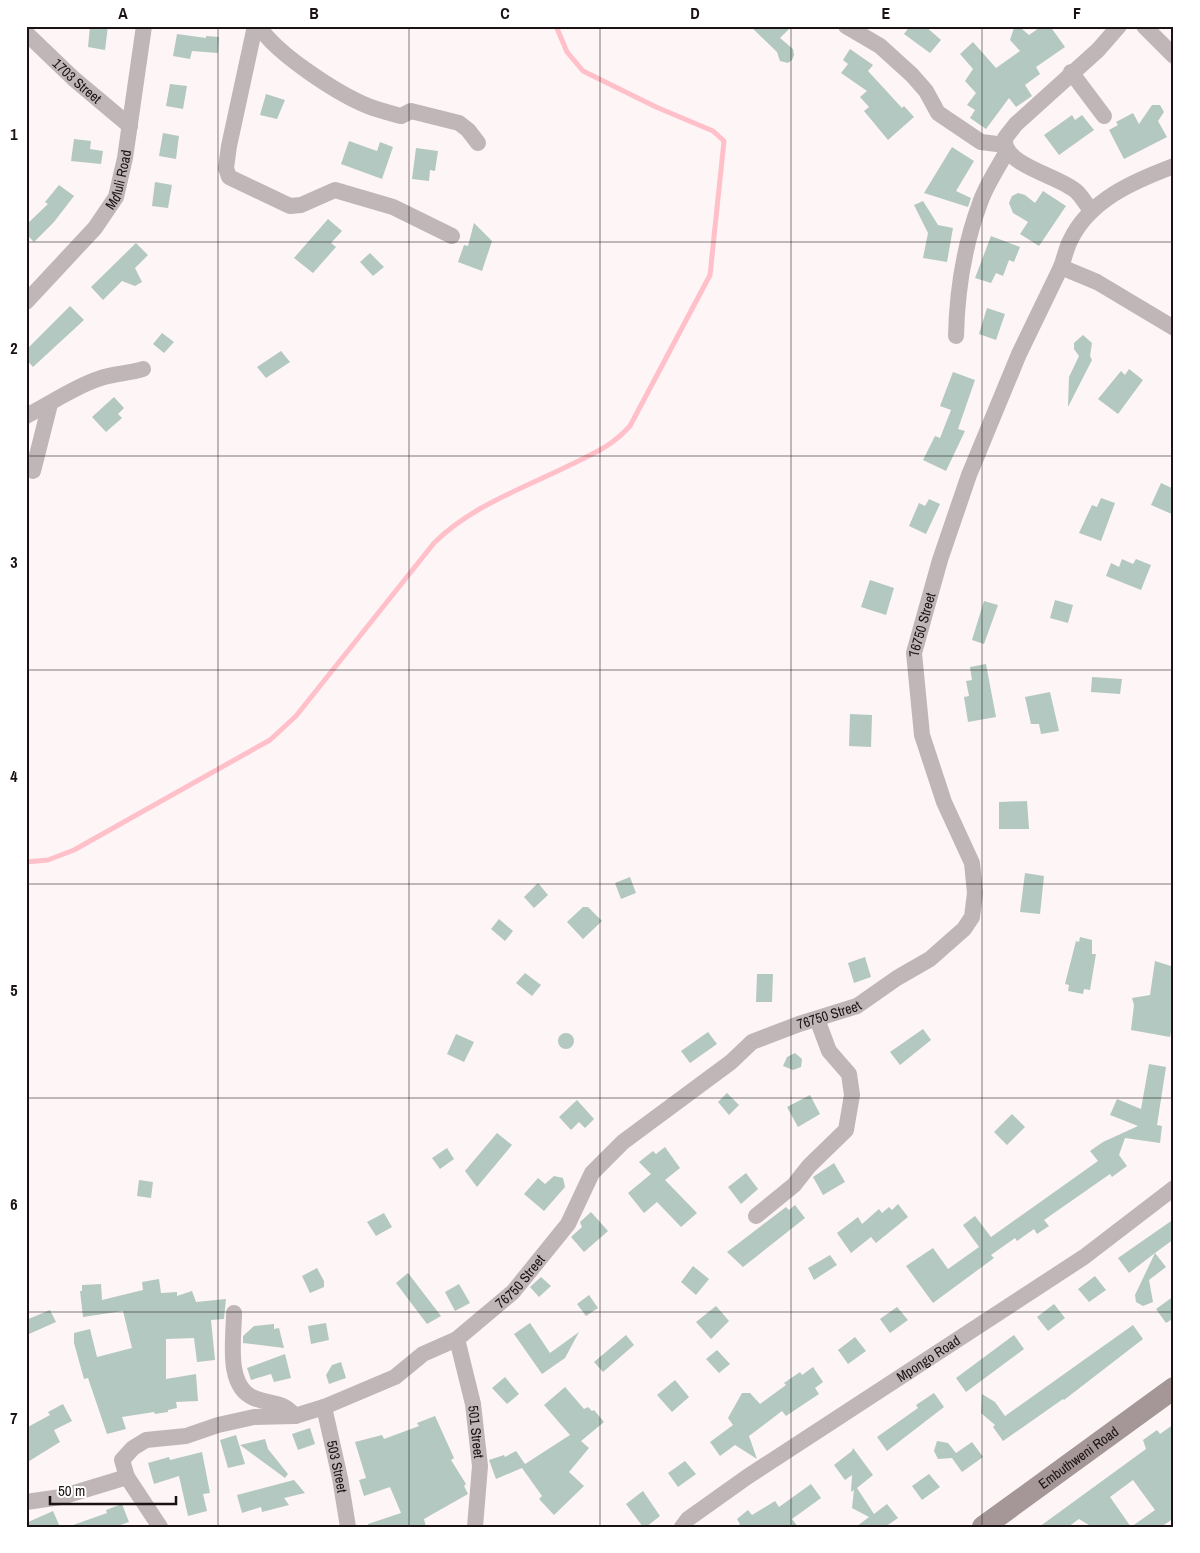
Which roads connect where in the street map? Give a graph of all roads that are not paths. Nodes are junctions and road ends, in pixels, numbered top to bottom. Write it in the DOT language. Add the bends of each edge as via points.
graph roads {
  1 [pos="144,26"];
  2 [pos="255,26"];
  3 [pos="259,26"];
  4 [pos="846,26"];
  5 [pos="1119,26"];
  6 [pos="1144,26"];
  7 [pos="26,33"];
  8 [pos="1174,56"];
  9 [pos="1071,72"];
  10 [pos="1104,116"];
  11 [pos="130,126"];
  12 [pos="478,143"];
  13 [pos="1006,148"];
  14 [pos="1174,166"];
  15 [pos="1091,211"];
  16 [pos="452,236"];
  17 [pos="1061,267"];
  18 [pos="26,302"];
  19 [pos="1174,328"];
  20 [pos="956,336"];
  21 [pos="143,369"];
  22 [pos="50,404"];
  23 [pos="26,416"];
  24 [pos="33,471"];
  25 [pos="817,1019"];
  26 [pos="1174,1188"];
  27 [pos="756,1216"];
  28 [pos="234,1313"];
  29 [pos="457,1340"];
  30 [pos="1174,1388"];
  31 [pos="324,1407"];
  32 [pos="295,1416"];
  33 [pos="127,1477"];
  34 [pos="26,1502"];
  35 [pos="160,1527"];
  36 [pos="348,1527"];
  37 [pos="475,1527"];
  38 [pos="682,1527"];
  39 [pos="983,1527"];
  1 -- 11 [label="street, Mdluli Road"];
  2 -- 16 [label="street" via="229,146 226,168 229,177 290,206 301,205 335,190 393,207"];
  3 -- 12 [label="street" via="265,36 308,71 368,106 401,116 411,111 459,123"];
  4 -- 13 [label="street" via="880,46 912,75 926,91 938,113 981,142"];
  5 -- 9 [label="street" via="1098,50"];
  6 -- 8 [label="street"];
  7 -- 11 [label="street, 1703 Street"];
  9 -- 10 [label="street"];
  9 -- 13 [label="street" via="1008,133"];
  11 -- 18 [label="street, Mdluli Road" via="116,197 107,212"];
  13 -- 15 [label="street" via="1018,162 1077,192"];
  13 -- 20 [label="street" via="980,202 968,237 957,297"];
  14 -- 15 [label="street, 76750 Street" via="1132,181"];
  15 -- 17 [label="street, 76750 Street" via="1070,240"];
  17 -- 19 [label="street" via="1097,282"];
  17 -- 25 [label="street, 76750 Street" via="1019,354 969,476 914,654 922,735 944,802 972,863 975,893 972,917 964,929 930,959 857,1006"];
  21 -- 22 [label="street" via="96,379"];
  22 -- 23 [label="street"];
  22 -- 24 [label="street"];
  25 -- 27 [label="street" via="829,1051 848,1074 852,1095 846,1130 794,1185"];
  25 -- 29 [label="street, 76750 Street" via="752,1042 731,1062 623,1142 592,1174 568,1224 513,1292"];
  26 -- 38 [label="street, Mpongo Road" via="1084,1257 747,1478"];
  28 -- 32 [label="street" via="232,1346 242,1390 254,1398 287,1407"];
  29 -- 31 [label="street, 76750 Street" via="423,1354 394,1377"];
  29 -- 37 [label="street, 501 Street" via="473,1404 480,1466"];
  30 -- 39 [label="street, Embuthweni Road"];
  31 -- 32 [label="street, 76750 Street"];
  31 -- 36 [label="street, 503 Street"];
  32 -- 33 [label="street, 76750 Street" via="254,1417 186,1436 146,1440 122,1460"];
  33 -- 34 [label="street" via="61,1497"];
  33 -- 35 [label="street"];
}
